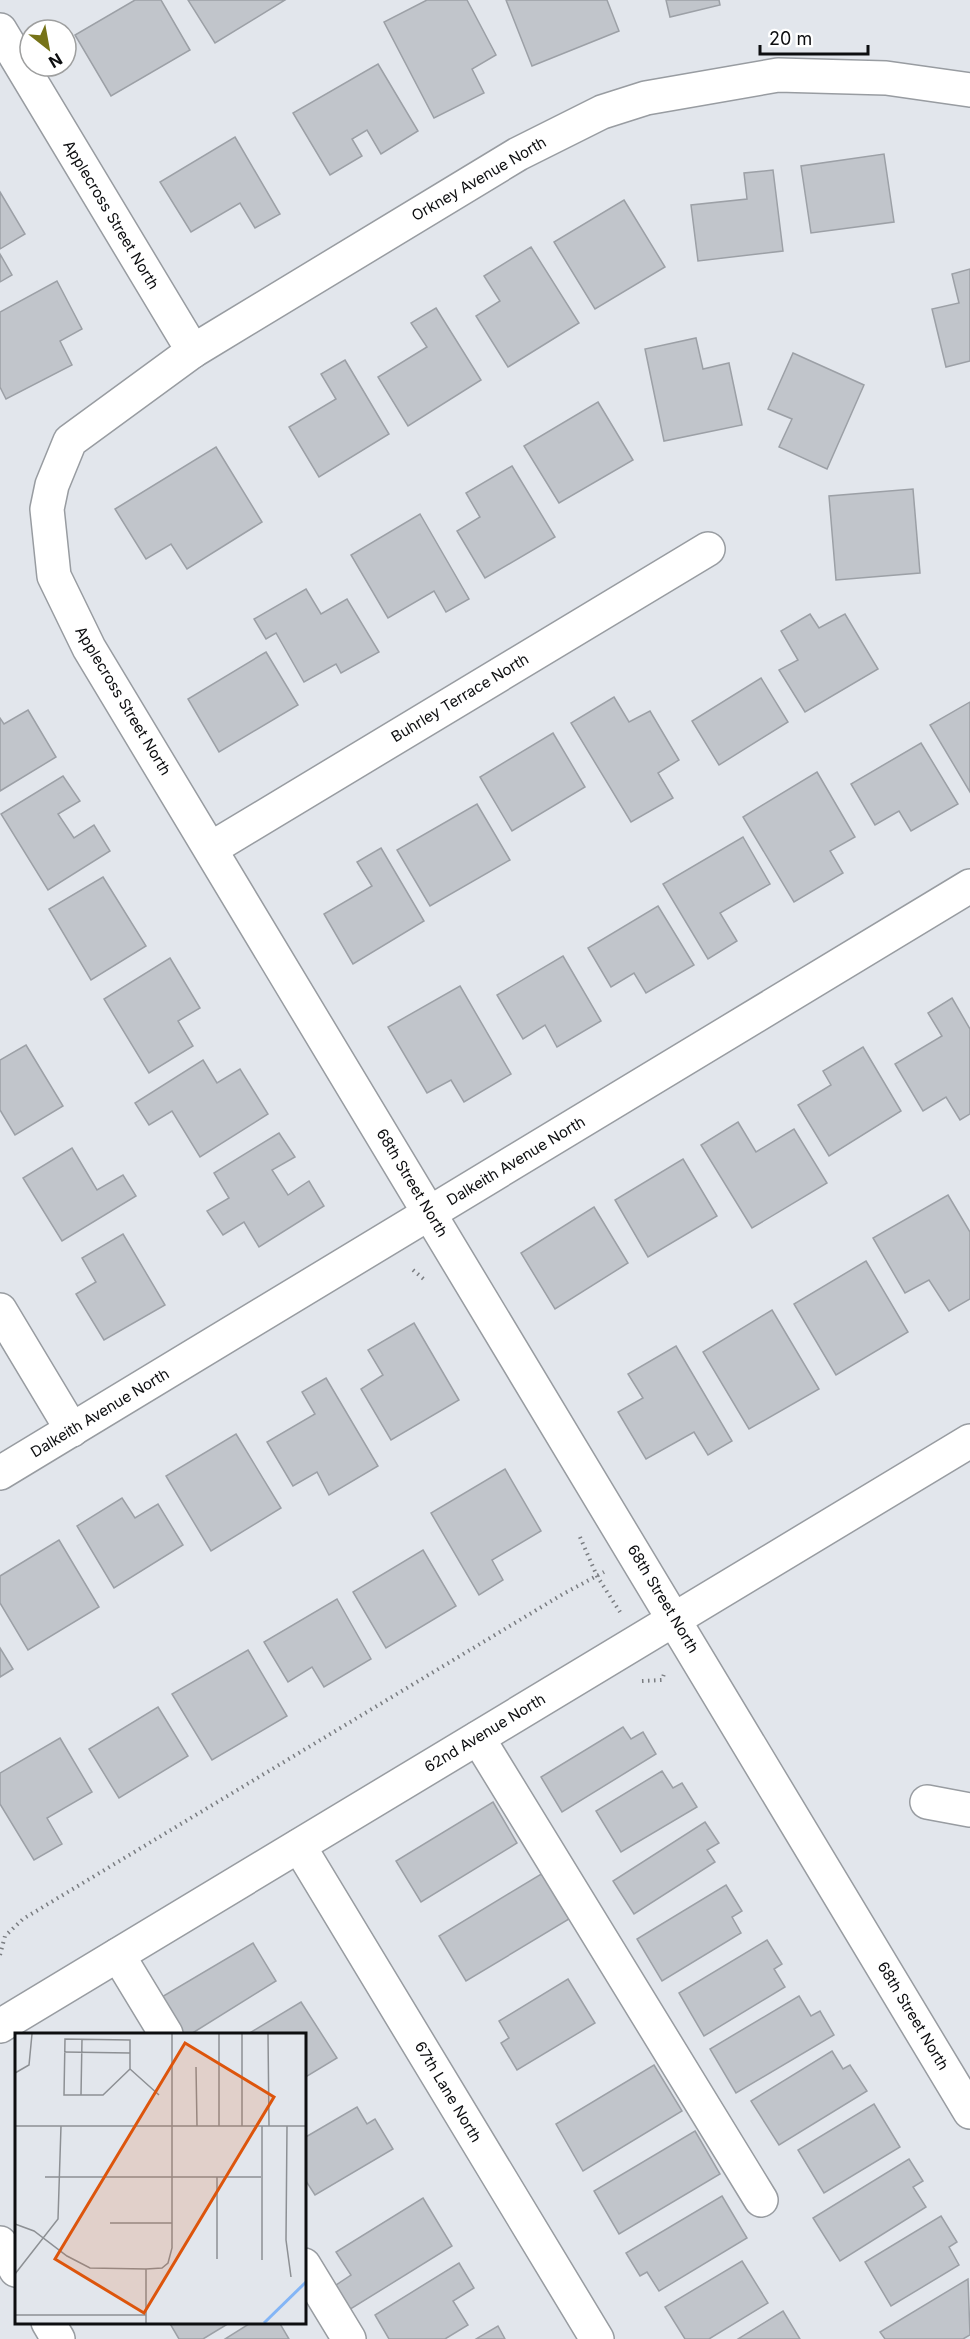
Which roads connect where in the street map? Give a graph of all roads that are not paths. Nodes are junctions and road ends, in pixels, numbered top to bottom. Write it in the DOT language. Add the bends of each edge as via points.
graph roads {
  1 [pos="0,30"];
  2 [pos="970,90"];
  3 [pos="193,351"];
  4 [pos="708,549"];
  5 [pos="212,848"];
  6 [pos="970,885"];
  7 [pos="355,1086"];
  8 [pos="430,1212"];
  9 [pos="0,1310"];
  10 [pos="72,1430"];
  11 [pos="970,1441"];
  12 [pos="0,1473"];
  13 [pos="675,1619"];
  14 [pos="478,1738"];
  15 [pos="927,1802"];
  16 [pos="970,1810"];
  17 [pos="299,1846"];
  18 [pos="118,1955"];
  19 [pos="0,2026"];
  20 [pos="165,2033"];
  21 [pos="970,2112"];
  22 [pos="760,2200"];
  23 [pos="0,2243"];
  24 [pos="15,2268"];
  25 [pos="306,2268"];
  26 [pos="49,2324"];
  27 [pos="58,2339"];
  28 [pos="349,2339"];
  29 [pos="597,2339"];
  1 -- 3 [label="street, Applecross Street North"];
  2 -- 3 [label="street, Orkney Avenue North" via="886,78 778,75 646,98 613,109 518,154"];
  3 -- 5 [label="street, Applecross Street North" via="70,441 47,509 54,576 69,607 89,648"];
  4 -- 5 [label="street, Buhrley Terrace North"];
  5 -- 7 [label="street, Applecross Street North"];
  6 -- 8 [label="street, Dalkeith Avenue North"];
  7 -- 8 [label="street, 68th Street North"];
  8 -- 10 [label="street, Dalkeith Avenue North"];
  8 -- 13 [label="street, 68th Street North"];
  9 -- 10 [label="street"];
  10 -- 12 [label="street, Dalkeith Avenue North"];
  11 -- 13 [label="street, 62nd Avenue North"];
  13 -- 14 [label="street, 62nd Avenue North"];
  13 -- 21 [label="street, 68th Street North"];
  14 -- 17 [label="street, 62nd Avenue North"];
  14 -- 22 [label="street"];
  15 -- 16 [label="street"];
  17 -- 18 [label="street, 62nd Avenue North"];
  17 -- 29 [label="street, 67th Lane North"];
  18 -- 19 [label="street, 62nd Avenue North"];
  18 -- 20 [label="street"];
  23 -- 24 [label="street"];
  25 -- 28 [label="street"];
  26 -- 27 [label="street"];
}
